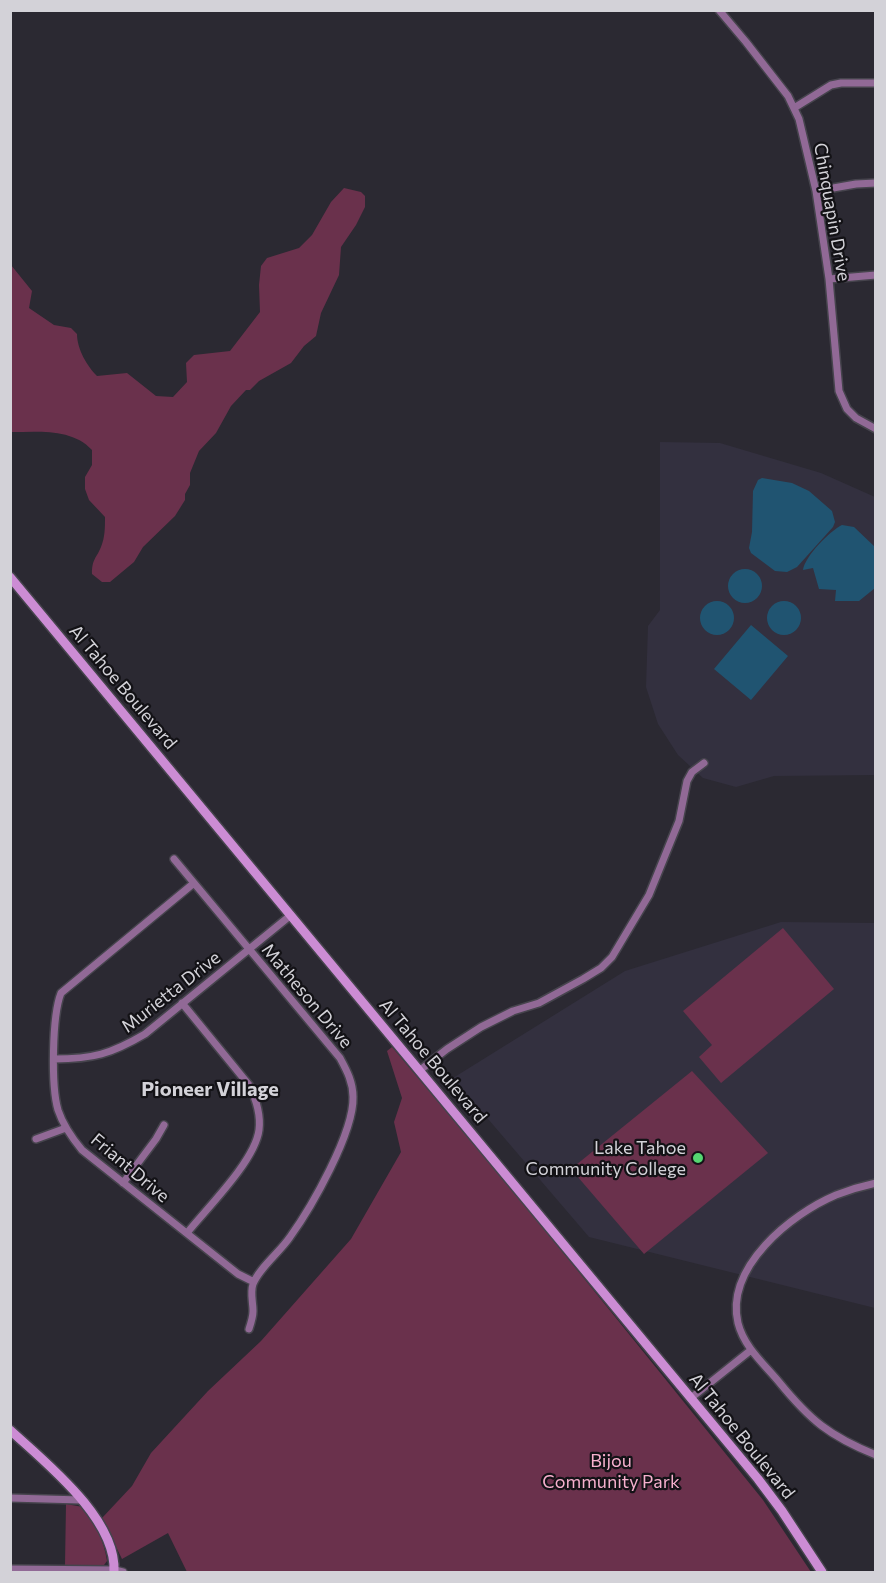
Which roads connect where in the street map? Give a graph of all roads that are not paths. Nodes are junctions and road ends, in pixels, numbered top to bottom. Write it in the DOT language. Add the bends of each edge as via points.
graph roads {
  1 [pos="718,10"];
  2 [pos="876,83"];
  3 [pos="794,108"];
  4 [pos="876,183"];
  5 [pos="816,191"];
  6 [pos="876,275"];
  7 [pos="829,279"];
  8 [pos="876,429"];
  9 [pos="10,577"];
  10 [pos="704,763"];
  11 [pos="174,859"];
  12 [pos="194,883"];
  13 [pos="291,915"];
  14 [pos="249,949"];
  15 [pos="182,1003"];
  16 [pos="54,1059"];
  17 [pos="419,1071"];
  18 [pos="164,1125"];
  19 [pos="66,1128"];
  20 [pos="36,1139"];
  21 [pos="123,1183"];
  22 [pos="876,1183"];
  23 [pos="187,1233"];
  24 [pos="254,1282"];
  25 [pos="249,1329"];
  26 [pos="751,1350"];
  27 [pos="691,1398"];
  28 [pos="10,1430"];
  29 [pos="876,1455"];
  30 [pos="10,1498"];
  31 [pos="81,1500"];
  32 [pos="10,1569"];
  33 [pos="117,1572"];
  34 [pos="822,1572"];
  1 -- 3 [label="street, Chinquapin Drive"];
  2 -- 3 [label="street" via="831,85"];
  3 -- 5 [label="street, Chinquapin Drive" via="804,134"];
  4 -- 5 [label="street"];
  5 -- 7 [label="street, Chinquapin Drive"];
  6 -- 7 [label="street"];
  7 -- 8 [label="street, Chinquapin Drive" via="838,391 847,409"];
  9 -- 13 [label="main road, Al Tahoe Boulevard"];
  10 -- 17 [label="street" via="687,781 679,820 649,895 612,957 584,979 481,1027"];
  11 -- 12 [label="street, Matheson Drive"];
  12 -- 14 [label="street, Matheson Drive"];
  12 -- 16 [label="street, Friant Drive" via="61,993 56,1011"];
  13 -- 14 [label="street, Murietta Drive"];
  13 -- 17 [label="main road, Al Tahoe Boulevard"];
  14 -- 15 [label="street, Murietta Drive"];
  14 -- 24 [label="street, Matheson Drive" via="340,1058 348,1072 353,1098 340,1145 311,1204"];
  15 -- 16 [label="street, Murietta Drive" via="145,1034 108,1053"];
  15 -- 23 [label="street" via="249,1085 259,1114 255,1146 245,1163"];
  16 -- 19 [label="street, Friant Drive" via="54,1093"];
  17 -- 27 [label="main road, Al Tahoe Boulevard"];
  18 -- 21 [label="street"];
  19 -- 20 [label="street"];
  19 -- 21 [label="street, Friant Drive" via="82,1150"];
  21 -- 23 [label="street, Friant Drive"];
  22 -- 26 [label="street" via="836,1195 800,1215 747,1268 736,1308 743,1337"];
  23 -- 24 [label="street, Friant Drive"];
  24 -- 25 [label="street"];
  26 -- 27 [label="street"];
  26 -- 29 [label="street" via="820,1427"];
  27 -- 34 [label="main road, Al Tahoe Boulevard" via="771,1495"];
  28 -- 31 [label="main road"];
  30 -- 31 [label="street"];
  31 -- 33 [label="main road" via="110,1545"];
  32 -- 33 [label="street"];
}
